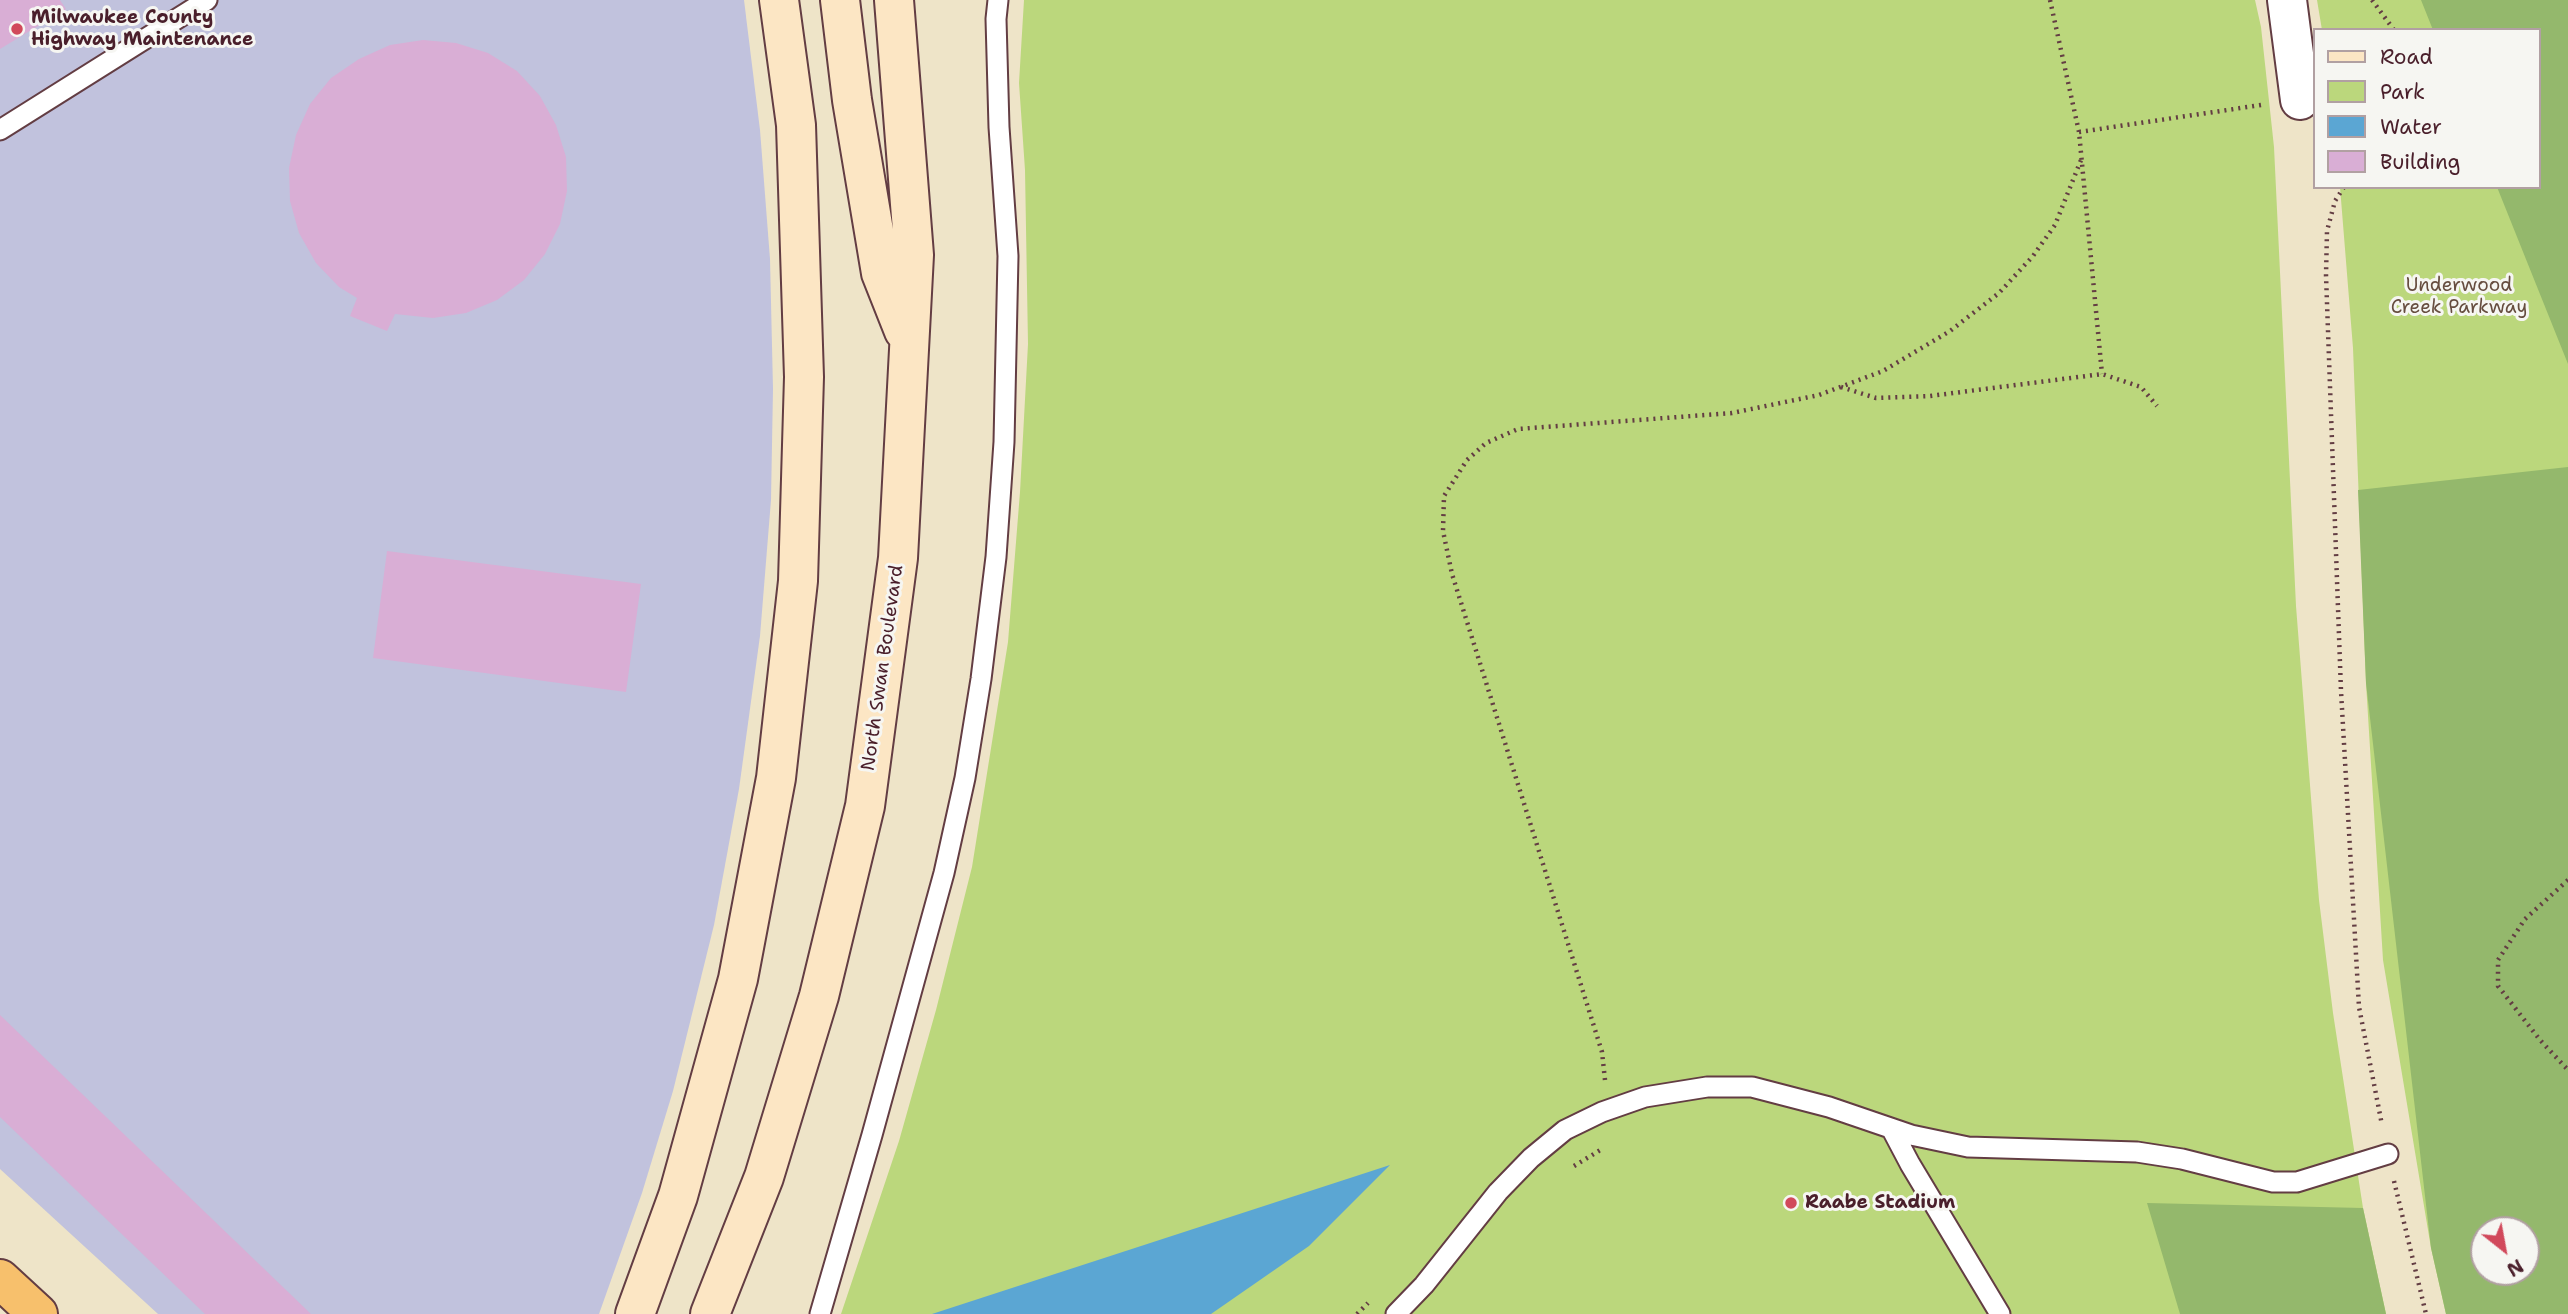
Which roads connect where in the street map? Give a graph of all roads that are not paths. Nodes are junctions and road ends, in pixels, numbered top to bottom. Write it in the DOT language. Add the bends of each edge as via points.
graph roads {
  1 [pos="207,0"];
  2 [pos="779,0"];
  3 [pos="840,0"];
  4 [pos="894,0"];
  5 [pos="998,0"];
  6 [pos="2287,0"];
  7 [pos="2300,100"];
  8 [pos="0,130"];
  9 [pos="909,343"];
  10 [pos="1891,1128"];
  11 [pos="2388,1154"];
  12 [pos="0,1279"];
  13 [pos="38,1314"];
  14 [pos="635,1314"];
  15 [pos="710,1314"];
  16 [pos="820,1314"];
  17 [pos="1396,1314"];
  18 [pos="2000,1314"];
  1 -- 8 [label="lane"];
  2 -- 14 [label="main road" via="796,125 803,349 797,594 776,778 738,979 678,1196"];
  3 -- 9 [label="main road" via="881,273"];
  4 -- 9 [label="main road, North Swan Boulevard" via="914,255"];
  5 -- 16 [label="lane" via="999,127 1008,256 1006,376 996,557 981,679 944,873"];
  6 -- 7 [label="street"];
  9 -- 15 [label="main road, North Swan Boulevard" via="898,558 864,806 819,996 764,1177"];
  10 -- 11 [label="lane" via="1968,1147 2137,1153 2273,1182 2297,1182"];
  10 -- 17 [label="lane" via="1752,1087 1707,1087 1644,1097 1614,1108 1565,1130 1531,1158"];
  10 -- 18 [label="lane"];
  12 -- 13 [label="highway"];
}
